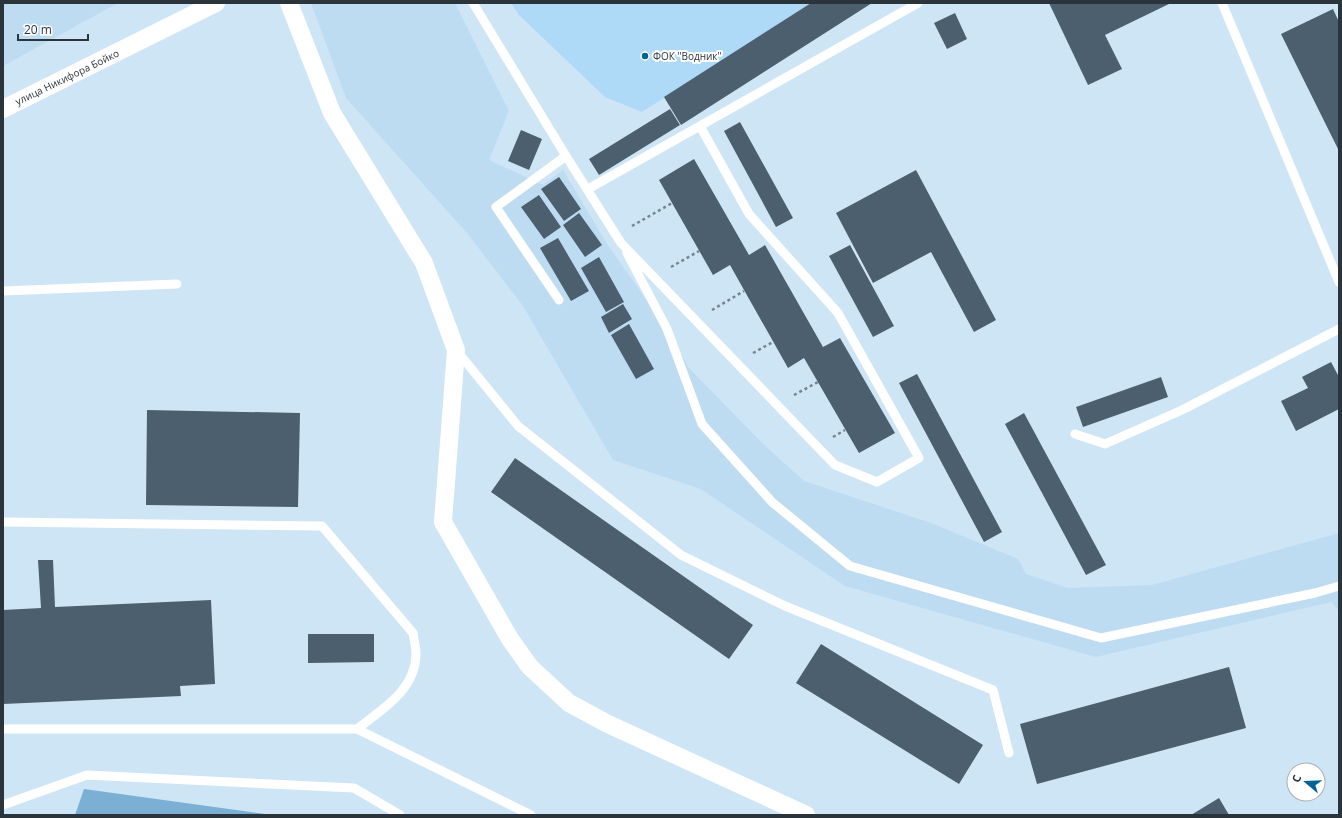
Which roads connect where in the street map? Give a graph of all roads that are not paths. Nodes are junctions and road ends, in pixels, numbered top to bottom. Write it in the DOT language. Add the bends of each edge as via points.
graph roads {
  1 [pos="216,3"];
  2 [pos="289,3"];
  3 [pos="473,3"];
  4 [pos="918,3"];
  5 [pos="1222,3"];
  6 [pos="3,109"];
  7 [pos="700,126"];
  8 [pos="566,156"];
  9 [pos="588,189"];
  10 [pos="621,242"];
  11 [pos="1339,282"];
  12 [pos="177,284"];
  13 [pos="3,291"];
  14 [pos="559,300"];
  15 [pos="1339,329"];
  16 [pos="456,350"];
  17 [pos="1075,434"];
  18 [pos="3,522"];
  19 [pos="1339,586"];
  20 [pos="3,728"];
  21 [pos="356,729"];
  22 [pos="1008,753"];
  23 [pos="3,806"];
  24 [pos="400,815"];
  25 [pos="530,815"];
  26 [pos="806,815"];
  1 -- 6 [label="street, улица Никифора Бойко"];
  2 -- 16 [label="street" via="332,112 424,263"];
  3 -- 8 [label="lane"];
  4 -- 7 [label="lane"];
  5 -- 11 [label="lane"];
  7 -- 9 [label="lane"];
  7 -- 10 [label="lane" via="749,214 838,313 919,458 877,482 835,465"];
  8 -- 9 [label="lane"];
  8 -- 14 [label="lane" via="496,207"];
  9 -- 10 [label="lane"];
  10 -- 19 [label="lane" via="667,329 702,424 772,502 850,566 1101,638"];
  12 -- 13 [label="lane"];
  15 -- 17 [label="lane" via="1182,410 1105,444"];
  16 -- 22 [label="lane" via="518,426 681,555 785,606 993,690"];
  16 -- 26 [label="street" via="443,522 510,638 530,667 569,702 602,720"];
  18 -- 21 [label="lane" via="322,526 413,633 416,655 412,675 397,698"];
  20 -- 21 [label="lane"];
  21 -- 25 [label="lane"];
  23 -- 24 [label="lane" via="87,775 354,788"];
}
